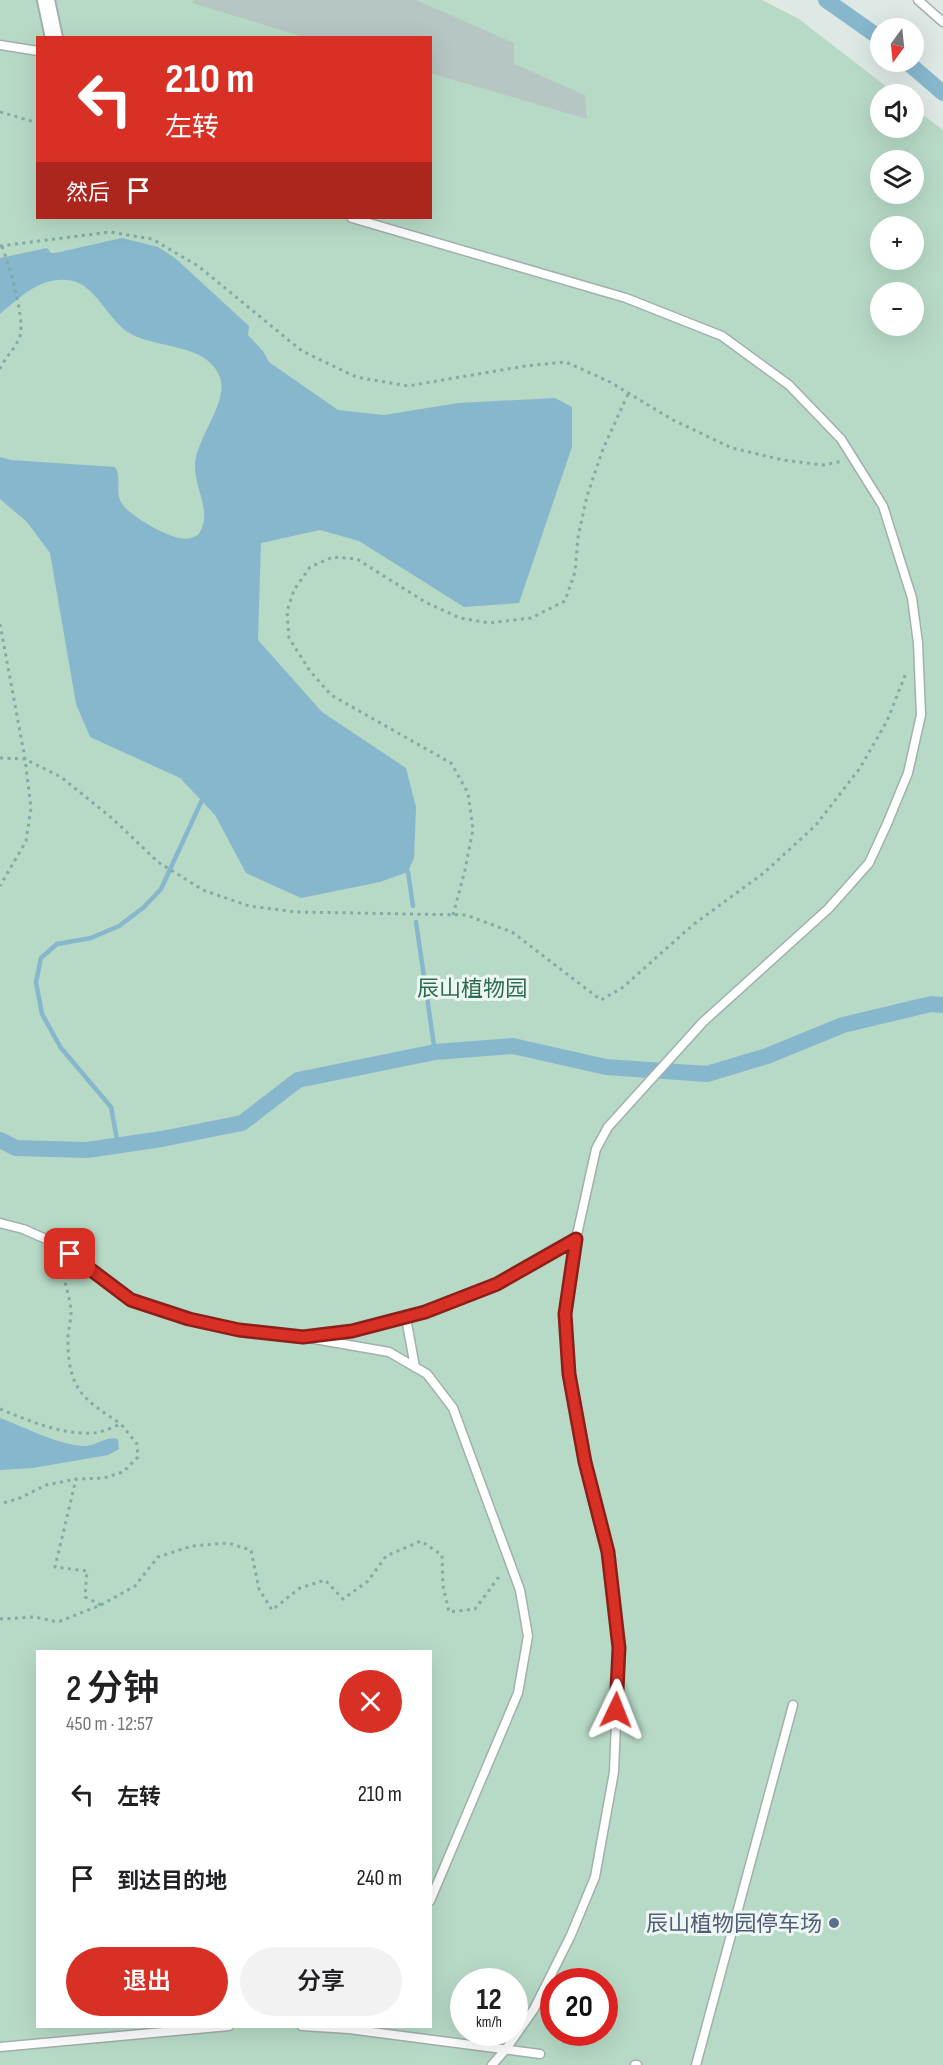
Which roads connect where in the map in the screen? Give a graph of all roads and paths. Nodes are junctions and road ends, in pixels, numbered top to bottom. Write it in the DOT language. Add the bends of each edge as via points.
graph roads {
  1 [pos="46,0"];
  2 [pos="918,0"];
  3 [pos="943,22"];
  4 [pos="54,36"];
  5 [pos="0,45"];
  6 [pos="36,51"];
  7 [pos="0,112"];
  8 [pos="36,122"];
  9 [pos="355,219"];
  10 [pos="1,246"];
  11 [pos="0,369"];
  12 [pos="628,394"];
  13 [pos="854,459"];
  14 [pos="0,624"];
  15 [pos="918,643"];
  16 [pos="0,758"];
  17 [pos="25,759"];
  18 [pos="0,886"];
  19 [pos="453,915"];
  20 [pos="0,1223"];
  21 [pos="576,1239"];
  22 [pos="55,1242"];
  23 [pos="406,1318"];
  24 [pos="303,1337"];
  25 [pos="415,1367"];
  26 [pos="0,1409"];
  27 [pos="121,1424"];
  28 [pos="76,1479"];
  29 [pos="0,1504"];
  30 [pos="510,1562"];
  31 [pos="101,1605"];
  32 [pos="0,1619"];
  33 [pos="793,1706"];
  34 [pos="432,1896"];
  35 [pos="207,2028"];
  36 [pos="338,2028"];
  37 [pos="375,2030"];
  38 [pos="0,2047"];
  39 [pos="506,2049"];
  40 [pos="540,2054"];
  41 [pos="492,2065"];
  42 [pos="696,2065"];
  1 -- 4 [label="street"];
  2 -- 3 [label="lane"];
  5 -- 6 [label="lane"];
  7 -- 8 [label="path"];
  9 -- 13 [label="lane" via="626,298 722,336 789,385 841,439"];
  10 -- 11 [label="path" via="21,328 19,339"];
  10 -- 12 [label="path" via="110,232 152,239 198,266 302,351 356,377 408,386 566,362"];
  12 -- 13 [label="path" via="732,448 823,465"];
  12 -- 19 [label="path" via="587,495 575,572 565,601 531,618 489,623 460,618 425,602 357,560 333,557 310,567 294,590 287,611 289,638 310,671 331,695 451,763 468,793 473,829"];
  13 -- 15 [label="lane" via="883,506 912,598"];
  14 -- 17 [label="path"];
  15 -- 19 [label="path" via="887,721 860,768 816,825 765,872 694,924 622,988 601,1000 512,932 466,915"];
  15 -- 21 [label="lane" via="921,715 908,773 869,863 828,909 703,1022 608,1127 596,1149"];
  16 -- 17 [label="path"];
  17 -- 18 [label="path" via="31,808 26,842"];
  17 -- 19 [label="path" via="61,777 163,866 202,891 249,906 296,912"];
  20 -- 22 [label="lane"];
  21 -- 23 [label="lane" via="497,1284"];
  21 -- 39 [label="lane" via="565,1314 568,1362 585,1462 608,1552 619,1648 614,1772 595,1877 534,2009"];
  22 -- 24 [label="lane" via="131,1300 239,1330"];
  22 -- 27 [label="path" via="71,1310 68,1343 75,1387 91,1404"];
  23 -- 24 [label="lane"];
  23 -- 25 [label="lane"];
  24 -- 25 [label="lane" via="389,1352"];
  25 -- 30 [label="lane" via="428,1374 453,1408"];
  26 -- 27 [label="path" via="64,1431 96,1433"];
  27 -- 28 [label="path" via="136,1444 138,1457 123,1472 104,1478"];
  28 -- 29 [label="path" via="46,1485"];
  28 -- 31 [label="path" via="55,1567 87,1571 85,1597"];
  30 -- 31 [label="path" via="475,1609 449,1612 442,1555 421,1541 386,1556 368,1581 343,1599 324,1580 300,1588 272,1610 259,1589 251,1550 228,1543 192,1546 158,1557 135,1586"];
  30 -- 34 [label="lane" via="520,1590 528,1636 518,1693"];
  31 -- 32 [label="path" via="58,1622 35,1617"];
  33 -- 42 [label="lane"];
  35 -- 38 [label="lane"];
  36 -- 37 [label="lane"];
  37 -- 39 [label="lane"];
  39 -- 40 [label="lane"];
  39 -- 41 [label="lane"];
}
